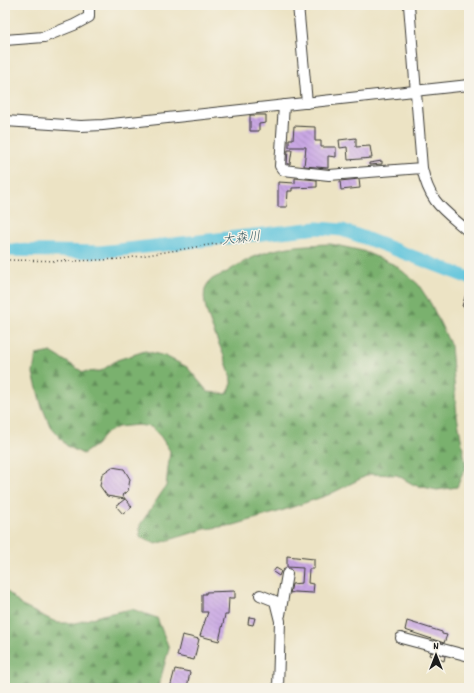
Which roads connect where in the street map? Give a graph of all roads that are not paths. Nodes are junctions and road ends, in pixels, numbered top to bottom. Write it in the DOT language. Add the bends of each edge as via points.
graph roads {
  1 [pos="89,5"];
  2 [pos="298,5"];
  3 [pos="409,5"];
  4 [pos="5,40"];
  5 [pos="469,85"];
  6 [pos="416,90"];
  7 [pos="306,103"];
  8 [pos="284,105"];
  9 [pos="5,121"];
  10 [pos="422,168"];
  11 [pos="469,232"];
  12 [pos="287,574"];
  13 [pos="260,595"];
  14 [pos="280,621"];
  15 [pos="401,638"];
  16 [pos="469,656"];
  17 [pos="278,688"];
  1 -- 4 [label="street" via="89,17 68,28 44,37"];
  2 -- 7 [label="street"];
  3 -- 6 [label="street"];
  5 -- 6 [label="street"];
  6 -- 7 [label="street"];
  6 -- 10 [label="street"];
  7 -- 8 [label="street"];
  8 -- 9 [label="street" via="81,126"];
  8 -- 10 [label="street" via="280,166 283,170 329,175"];
  10 -- 11 [label="street" via="426,186 434,200"];
  12 -- 14 [label="street"];
  13 -- 14 [label="street" via="275,601"];
  14 -- 17 [label="street"];
  15 -- 16 [label="street"];
}
